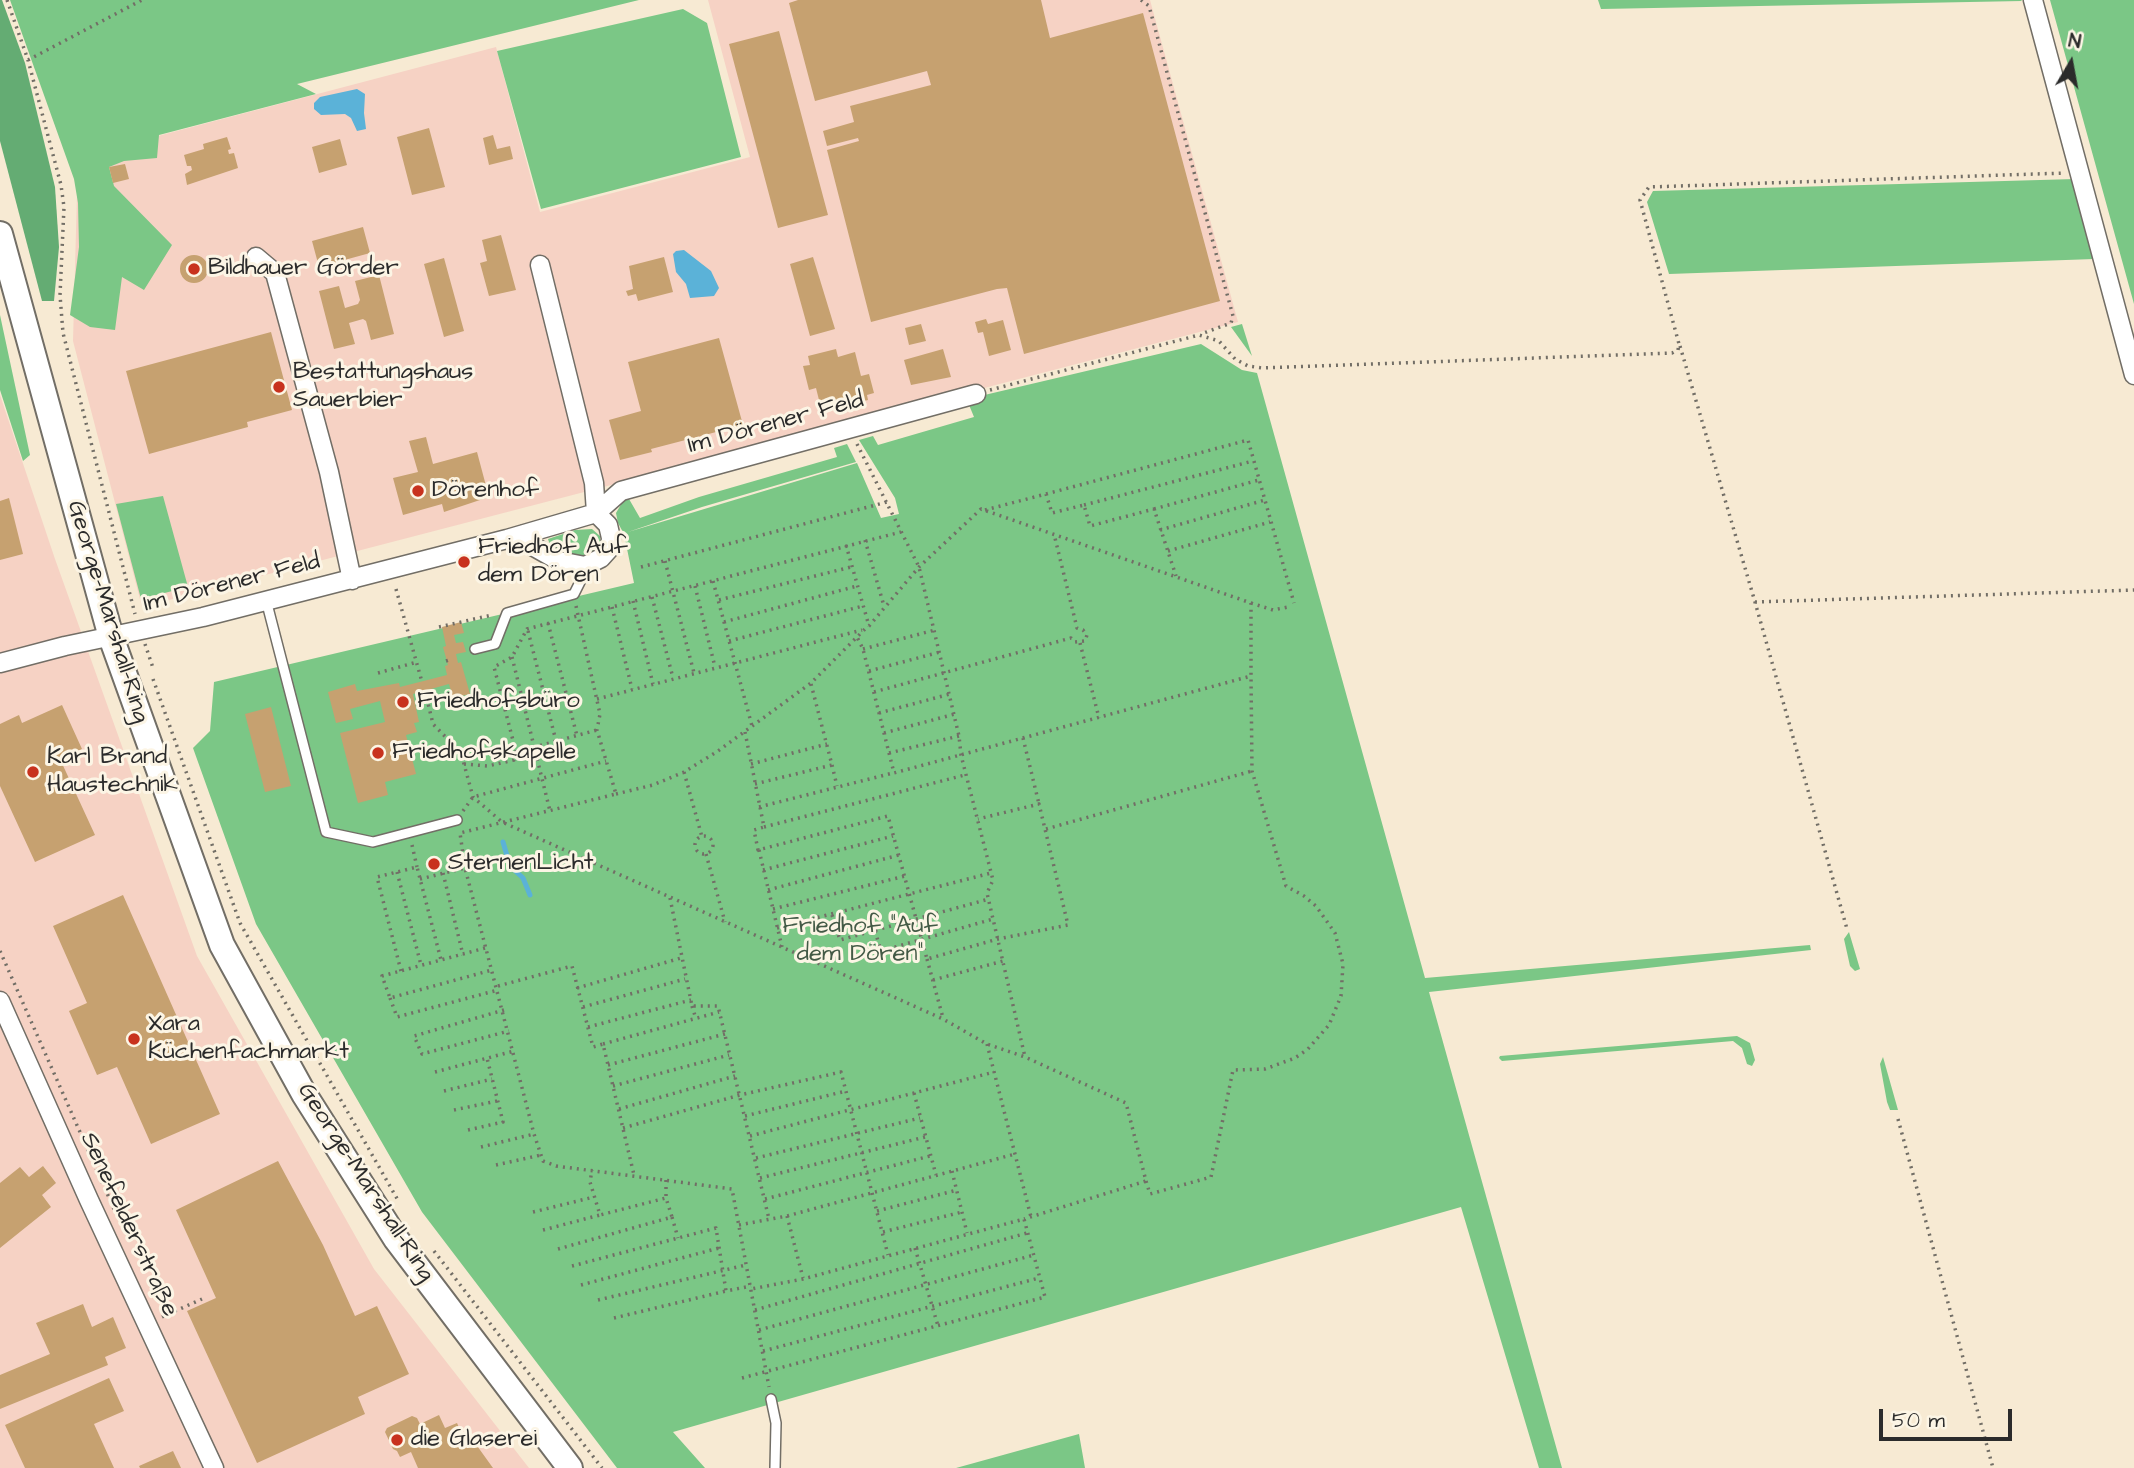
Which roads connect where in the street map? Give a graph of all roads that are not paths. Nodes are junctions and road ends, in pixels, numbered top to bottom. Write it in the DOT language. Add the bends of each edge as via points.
graph roads {
  1 [pos="2033,0"];
  2 [pos="0,234"];
  3 [pos="256,257"];
  4 [pos="540,265"];
  5 [pos="2134,375"];
  6 [pos="976,394"];
  7 [pos="596,513"];
  8 [pos="524,534"];
  9 [pos="583,576"];
  10 [pos="352,580"];
  11 [pos="266,600"];
  12 [pos="111,637"];
  13 [pos="475,649"];
  14 [pos="0,663"];
  15 [pos="457,820"];
  16 [pos="0,1001"];
  17 [pos="771,1399"];
  18 [pos="214,1468"];
  19 [pos="570,1468"];
  20 [pos="775,1468"];
  1 -- 5 [label="street"];
  2 -- 12 [label="main road, George-Marshall-Ring"];
  3 -- 10 [label="street, Im Dörener Feld" via="275,273 329,472"];
  4 -- 7 [label="street" via="594,483"];
  6 -- 7 [label="street, Im Dörener Feld" via="621,491"];
  7 -- 8 [label="street, Im Dörener Feld"];
  7 -- 8 [label="street" via="608,525 610,548 586,566 559,561 527,543"];
  8 -- 10 [label="street, Im Dörener Feld"];
  9 -- 13 [label="lane" via="573,594 507,613 495,645"];
  10 -- 11 [label="street, Im Dörener Feld"];
  11 -- 12 [label="street, Im Dörener Feld"];
  11 -- 15 [label="lane" via="326,832 373,842"];
  12 -- 14 [label="street, Im Dörener Feld"];
  12 -- 19 [label="main road, George-Marshall-Ring" via="222,944 298,1083 396,1239"];
  16 -- 18 [label="street, Senefelderstraße"];
  17 -- 20 [label="lane" via="776,1423"];
}
